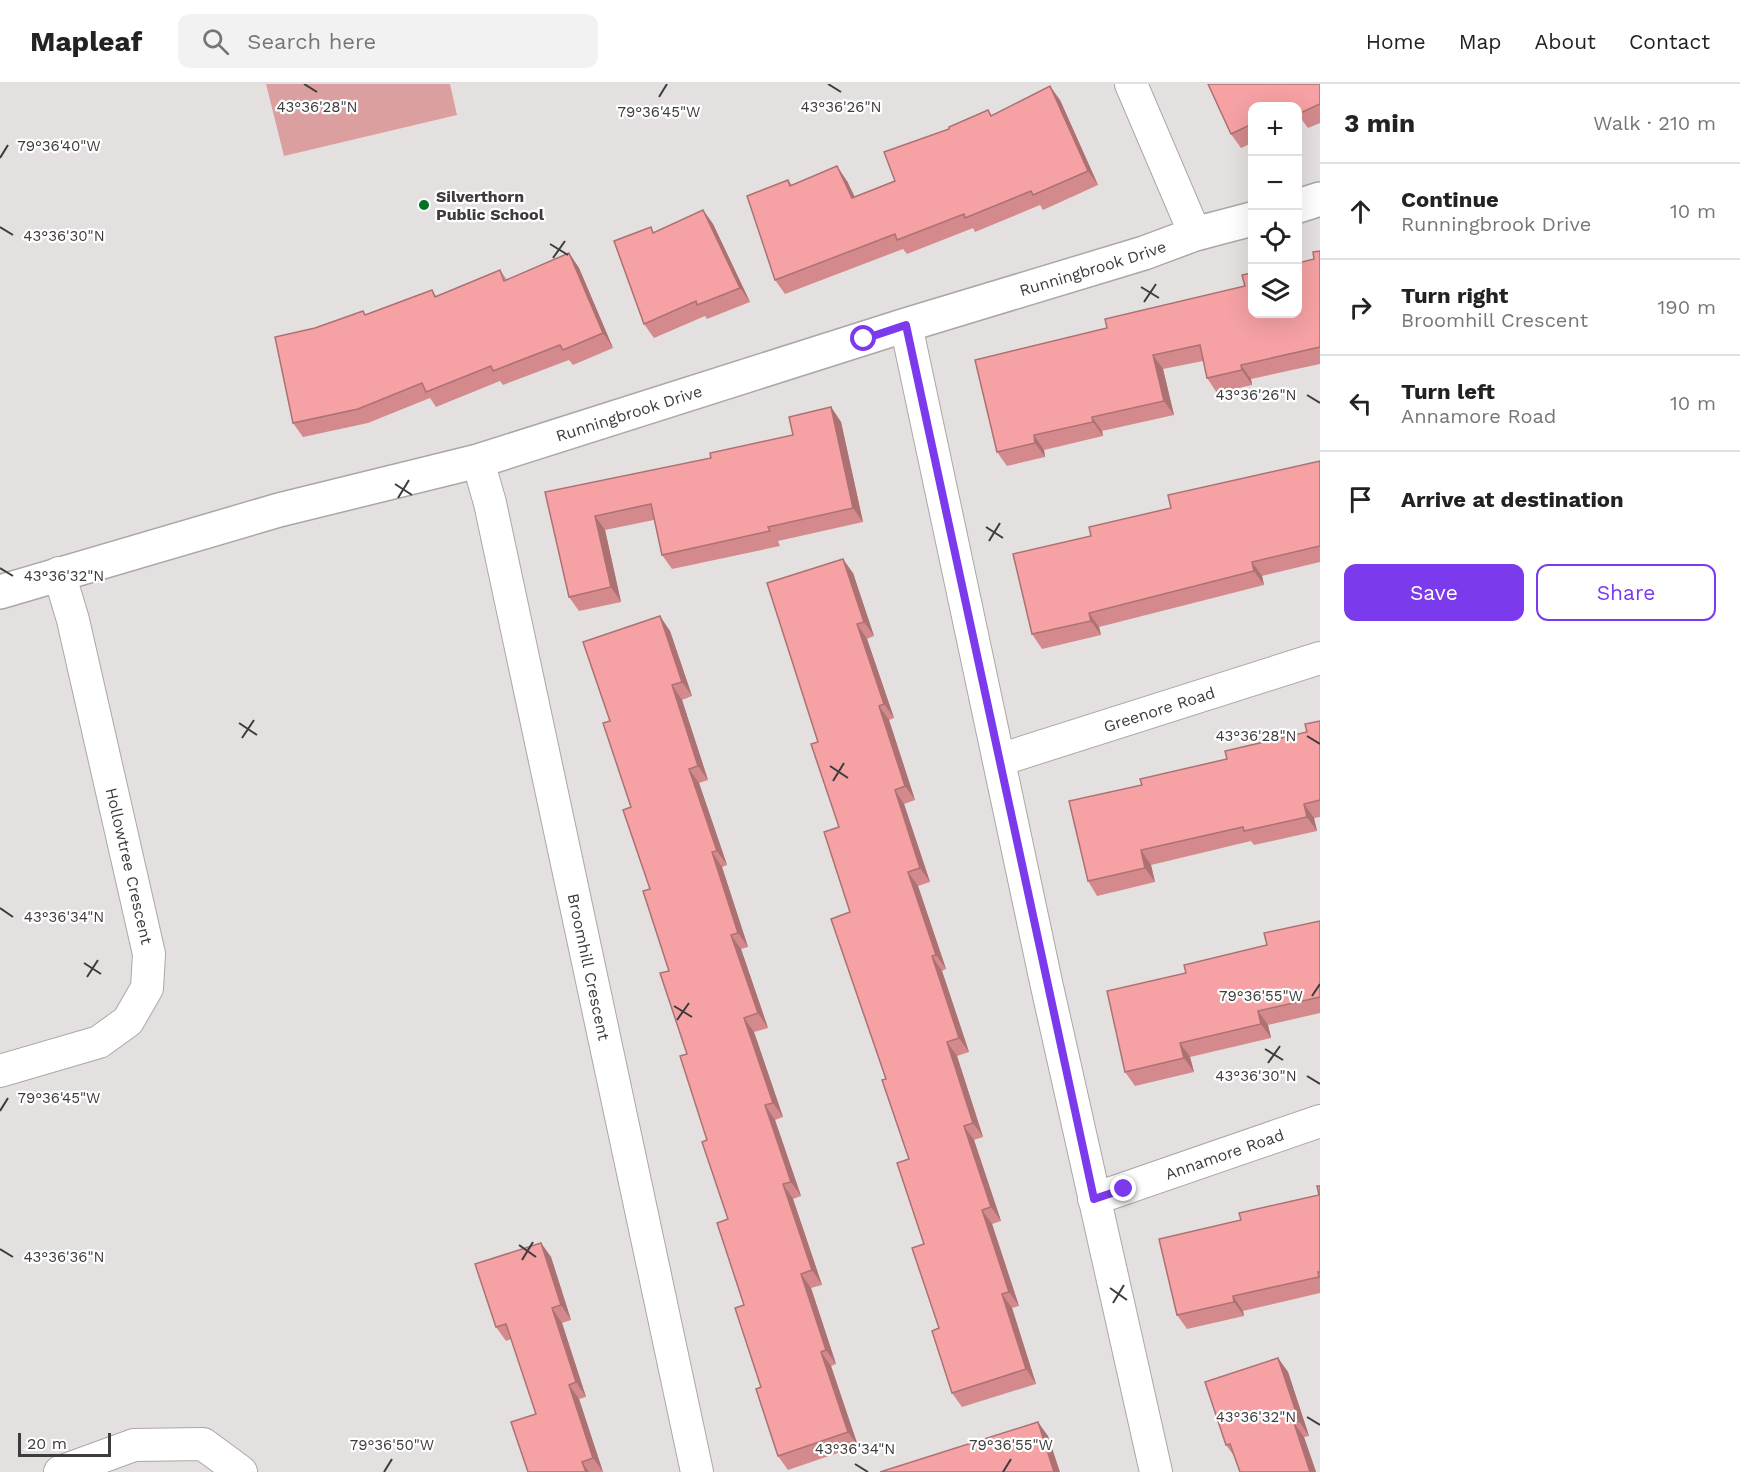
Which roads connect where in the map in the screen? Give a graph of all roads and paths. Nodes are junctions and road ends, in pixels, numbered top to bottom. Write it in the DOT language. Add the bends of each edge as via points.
graph roads {
  1 [pos="1131,84"];
  2 [pos="1320,199"];
  3 [pos="1302,205"];
  4 [pos="1248,220"];
  5 [pos="1195,234"];
  6 [pos="906,325"];
  7 [pos="478,461"];
  8 [pos="58,573"];
  9 [pos="0,592"];
  10 [pos="1320,658"];
  11 [pos="999,760"];
  12 [pos="0,1071"];
  13 [pos="1320,1121"];
  14 [pos="1094,1199"];
  15 [pos="60,1472"];
  16 [pos="241,1472"];
  17 [pos="697,1472"];
  18 [pos="1156,1472"];
  1 -- 5 [label="street"];
  2 -- 3 [label="street"];
  4 -- 5 [label="street, Runningbrook Drive"];
  5 -- 6 [label="street, Runningbrook Drive"];
  6 -- 7 [label="street, Runningbrook Drive"];
  6 -- 11 [label="street"];
  7 -- 8 [label="street, Runningbrook Drive" via="279,510"];
  7 -- 17 [label="street, Broomhill Crescent"];
  8 -- 9 [label="street, Runningbrook Drive"];
  8 -- 12 [label="street, Hollowtree Crescent" via="73,620 149,954 147,988 128,1021 99,1042"];
  10 -- 11 [label="street, Greenore Road"];
  11 -- 14 [label="street"];
  13 -- 14 [label="street, Annamore Road"];
  14 -- 18 [label="street"];
  15 -- 16 [label="street" via="134,1445 203,1444"];
}
